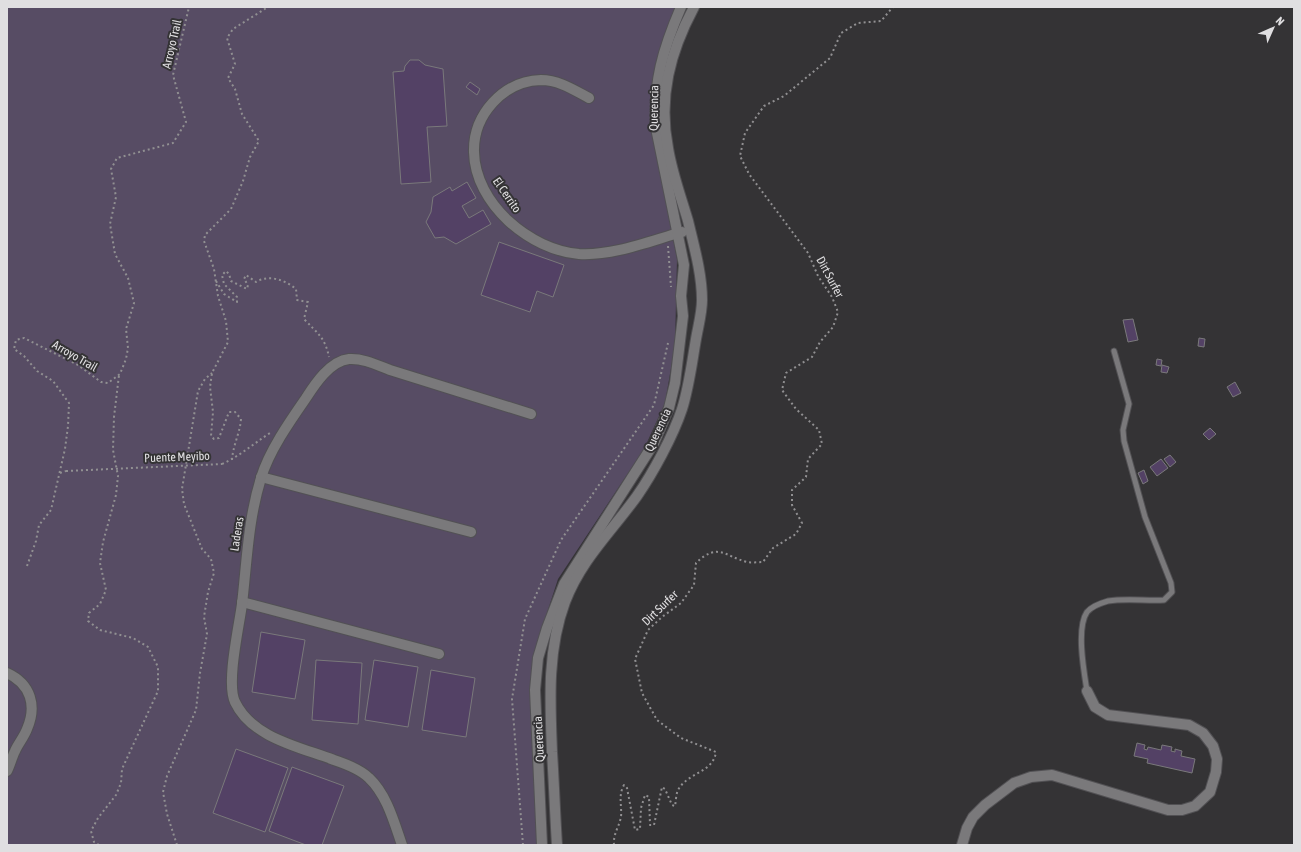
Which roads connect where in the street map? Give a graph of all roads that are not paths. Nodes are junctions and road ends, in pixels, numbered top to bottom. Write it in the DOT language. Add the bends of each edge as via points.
graph roads {
  1 [pos="681,7"];
  2 [pos="694,7"];
  3 [pos="589,98"];
  4 [pos="690,230"];
  5 [pos="672,235"];
  6 [pos="1114,351"];
  7 [pos="531,414"];
  8 [pos="261,477"];
  9 [pos="471,532"];
  10 [pos="568,585"];
  11 [pos="242,602"];
  12 [pos="439,654"];
  13 [pos="7,673"];
  14 [pos="1087,691"];
  15 [pos="7,771"];
  16 [pos="402,845"];
  17 [pos="542,845"];
  18 [pos="557,845"];
  19 [pos="962,845"];
  1 -- 5 [label="street, Querencia" via="664,48 655,106"];
  2 -- 4 [label="street, Querencia" via="674,50 668,72 665,100 668,148"];
  3 -- 5 [label="street, El Cerrito" via="558,83 541,80 511,88 500,96 483,115 477,127 474,152 486,192 507,219 523,234 551,248 579,254 594,254"];
  4 -- 5 [label="street, El Cerrito"];
  4 -- 10 [label="street, Querencia" via="702,300 682,409 656,465 636,496 596,545"];
  5 -- 10 [label="street, Querencia" via="684,265 681,296 684,316 669,408 654,443"];
  6 -- 14 [label="lane" via="1128,399 1123,430 1131,472 1172,592 1164,600 1109,601 1087,612 1082,629"];
  7 -- 8 [label="street, Laderas" via="368,361 348,359 331,367 310,391 284,430"];
  8 -- 9 [label="street"];
  8 -- 11 [label="street, Laderas" via="248,532"];
  10 -- 17 [label="street, Querencia" via="547,628 538,658 535,690"];
  10 -- 18 [label="street, Querencia" via="552,658 550,706"];
  11 -- 12 [label="street"];
  11 -- 16 [label="street, Laderas" via="231,683 234,700 241,713 251,724 275,738 350,766 368,777 382,794"];
  13 -- 15 [label="street" via="16,677 28,692 33,711 27,730"];
  14 -- 19 [label="street" via="1095,707 1108,716 1189,725 1203,733 1213,746 1217,759 1210,792 1195,806 1182,810 1168,810 1052,775 1031,777 1014,783 985,805 973,817"];
}
